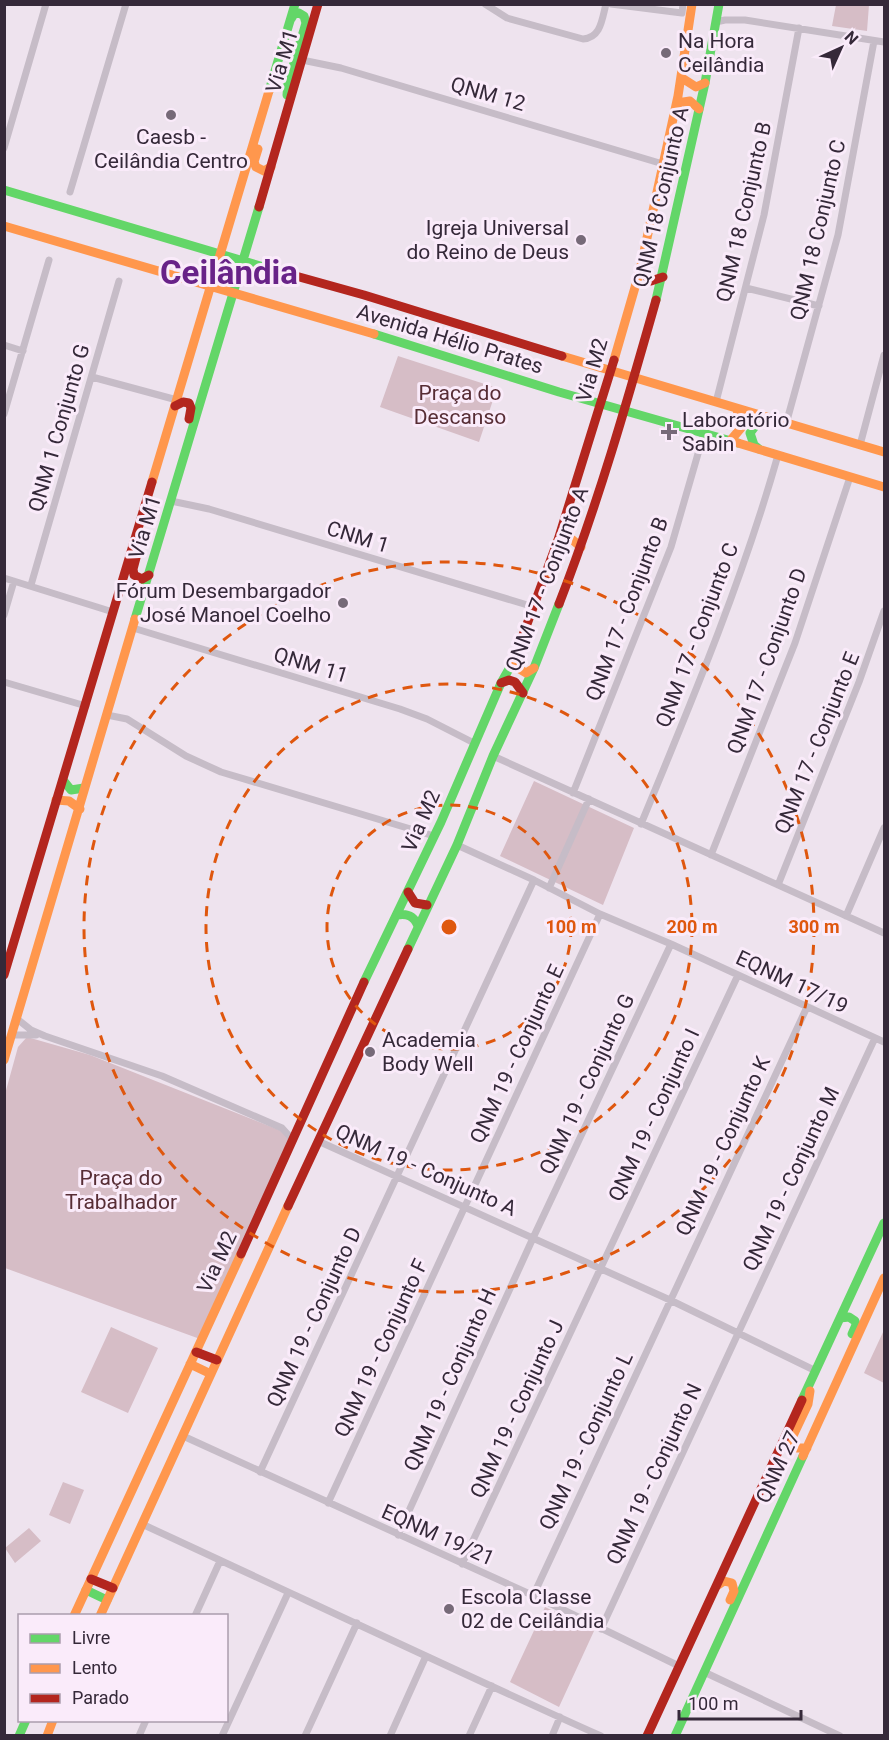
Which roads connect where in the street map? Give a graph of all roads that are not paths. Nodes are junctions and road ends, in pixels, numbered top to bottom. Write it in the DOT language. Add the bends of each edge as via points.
graph roads {
  1 [pos="46,4"];
  2 [pos="126,4"];
  3 [pos="295,4"];
  4 [pos="318,4"];
  5 [pos="485,4"];
  6 [pos="606,4"];
  7 [pos="611,4"];
  8 [pos="683,4"];
  9 [pos="692,4"];
  10 [pos="718,4"];
  11 [pos="291,19"];
  12 [pos="716,22"];
  13 [pos="799,28"];
  14 [pos="874,41"];
  15 [pos="885,42"];
  16 [pos="302,60"];
  17 [pos="682,78"];
  18 [pos="705,83"];
  19 [pos="677,103"];
  20 [pos="699,109"];
  21 [pos="287,110"];
  22 [pos="262,111"];
  23 [pos="4,148"];
  24 [pos="663,164"];
  25 [pos="271,167"];
  26 [pos="4,190"];
  27 [pos="70,192"];
  28 [pos="4,226"];
  29 [pos="220,254"];
  30 [pos="49,260"];
  31 [pos="243,261"];
  32 [pos="640,270"];
  33 [pos="663,277"];
  34 [pos="119,281"];
  35 [pos="210,287"];
  36 [pos="746,288"];
  37 [pos="234,294"];
  38 [pos="819,306"];
  39 [pos="4,345"];
  40 [pos="23,351"];
  41 [pos="885,355"];
  42 [pos="610,370"];
  43 [pos="92,377"];
  44 [pos="634,378"];
  45 [pos="716,402"];
  46 [pos="176,403"];
  47 [pos="601,404"];
  48 [pos="735,408"];
  49 [pos="624,411"];
  50 [pos="4,414"];
  51 [pos="769,419"];
  52 [pos="786,424"];
  53 [pos="704,433"];
  54 [pos="730,441"];
  55 [pos="860,445"];
  56 [pos="760,450"];
  57 [pos="885,452"];
  58 [pos="778,455"];
  59 [pos="181,468"];
  60 [pos="850,477"];
  61 [pos="885,487"];
  62 [pos="171,501"];
  63 [pos="142,515"];
  64 [pos="558,540"];
  65 [pos="581,548"];
  66 [pos="149,574"];
  67 [pos="4,578"];
  68 [pos="14,581"];
  69 [pos="30,585"];
  70 [pos="534,607"];
  71 [pos="885,611"];
  72 [pos="113,612"];
  73 [pos="4,615"];
  74 [pos="133,628"];
  75 [pos="513,662"];
  76 [pos="534,668"];
  77 [pos="4,682"];
  78 [pos="501,683"];
  79 [pos="523,693"];
  80 [pos="86,706"];
  81 [pos="107,715"];
  82 [pos="474,743"];
  83 [pos="493,756"];
  84 [pos="63,780"];
  85 [pos="84,788"];
  86 [pos="573,793"];
  87 [pos="588,799"];
  88 [pos="56,800"];
  89 [pos="80,809"];
  90 [pos="640,824"];
  91 [pos="885,828"];
  92 [pos="434,836"];
  93 [pos="457,845"];
  94 [pos="711,855"];
  95 [pos="534,880"];
  96 [pos="778,885"];
  97 [pos="549,888"];
  98 [pos="408,892"];
  99 [pos="427,905"];
  100 [pos="600,914"];
  101 [pos="397,915"];
  102 [pos="846,916"];
  103 [pos="418,926"];
  104 [pos="885,933"];
  105 [pos="671,944"];
  106 [pos="4,975"];
  107 [pos="738,975"];
  108 [pos="807,1006"];
  109 [pos="16,1018"];
  110 [pos="12,1035"];
  111 [pos="45,1036"];
  112 [pos="875,1038"];
  113 [pos="885,1042"];
  114 [pos="4,1060"];
  115 [pos="300,1124"];
  116 [pos="282,1128"];
  117 [pos="293,1140"];
  118 [pos="318,1142"];
  119 [pos="397,1175"];
  120 [pos="464,1207"];
  121 [pos="885,1223"];
  122 [pos="532,1238"];
  123 [pos="601,1269"];
  124 [pos="885,1278"];
  125 [pos="670,1300"];
  126 [pos="840,1318"];
  127 [pos="738,1334"];
  128 [pos="196,1352"];
  129 [pos="217,1360"];
  130 [pos="190,1364"];
  131 [pos="815,1372"];
  132 [pos="211,1374"];
  133 [pos="832,1392"];
  134 [pos="183,1436"];
  135 [pos="807,1448"];
  136 [pos="260,1472"];
  137 [pos="328,1503"];
  138 [pos="144,1525"];
  139 [pos="398,1535"];
  140 [pos="220,1561"];
  141 [pos="462,1564"];
  142 [pos="91,1579"];
  143 [pos="718,1585"];
  144 [pos="113,1588"];
  145 [pos="86,1590"];
  146 [pos="288,1593"];
  147 [pos="532,1596"];
  148 [pos="107,1600"];
  149 [pos="75,1614"];
  150 [pos="101,1614"];
  151 [pos="196,1614"];
  152 [pos="357,1623"];
  153 [pos="601,1629"];
  154 [pos="713,1650"];
  155 [pos="426,1656"];
  156 [pos="679,1666"];
  157 [pos="704,1672"];
  158 [pos="492,1686"];
  159 [pos="560,1718"];
  160 [pos="25,1722"];
  161 [pos="145,1722"];
  162 [pos="19,1736"];
  163 [pos="139,1736"];
  164 [pos="222,1736"];
  165 [pos="305,1736"];
  166 [pos="390,1736"];
  167 [pos="469,1736"];
  168 [pos="552,1736"];
  169 [pos="601,1736"];
  170 [pos="647,1736"];
  171 [pos="675,1736"];
  172 [pos="840,1736"];
  1 -- 23 [label="street"];
  2 -- 27 [label="street"];
  3 -- 11 [label="main road, Via M1"];
  4 -- 16 [label="main road, Via M1"];
  5 -- 6 [label="street" via="507,18 583,39 598,33"];
  7 -- 8 [label="street" via="682,13"];
  9 -- 17 [label="main road, Via M2"];
  10 -- 12 [label="main road"];
  11 -- 21 [label="main road" via="300,13 306,22 288,83"];
  11 -- 22 [label="main road, Via M1"];
  12 -- 13 [label="street" via="735,19"];
  12 -- 18 [label="main road, QNM 18 Conjunto A"];
  13 -- 14 [label="street"];
  13 -- 36 [label="street, QNM 18 Conjunto B" via="764,215"];
  14 -- 15 [label="street"];
  14 -- 38 [label="street, QNM 18 Conjunto C" via="838,235"];
  16 -- 21 [label="main road, Via M1"];
  16 -- 24 [label="street, QNM 12" via="341,68"];
  17 -- 18 [label="main road" via="696,87"];
  17 -- 19 [label="main road, Via M2"];
  18 -- 20 [label="main road, QNM 18 Conjunto A"];
  19 -- 20 [label="main road" via="692,101"];
  19 -- 24 [label="main road, Via M2"];
  20 -- 33 [label="main road, QNM 18 Conjunto A"];
  21 -- 25 [label="main road, Via M1"];
  22 -- 25 [label="main road" via="262,133 254,162 261,170"];
  22 -- 29 [label="main road, Via M1"];
  24 -- 32 [label="main road, Via M2"];
  25 -- 31 [label="main road, Via M1"];
  26 -- 29 [label="main road, Avenida Hélio Prates"];
  28 -- 35 [label="main road, Avenida Hélio Prates"];
  29 -- 31 [label="main road, Avenida Hélio Prates"];
  29 -- 35 [label="main road, Via M1"];
  30 -- 40 [label="street"];
  31 -- 37 [label="main road, Via M1"];
  31 -- 42 [label="main road, Avenida Hélio Prates"];
  32 -- 33 [label="main road" via="647,280"];
  32 -- 42 [label="main road, Via M2"];
  33 -- 44 [label="main road, QNM 18 Conjunto A"];
  34 -- 43 [label="street, QNM 1 Conjunto G"];
  35 -- 37 [label="main road, Avenida Hélio Prates"];
  35 -- 46 [label="main road, Via M1"];
  36 -- 38 [label="street"];
  36 -- 45 [label="street, QNM 18 Conjunto B"];
  37 -- 47 [label="main road, Avenida Hélio Prates"];
  37 -- 59 [label="main road, Via M1"];
  38 -- 52 [label="street, QNM 18 Conjunto C"];
  39 -- 40 [label="street"];
  40 -- 50 [label="street"];
  41 -- 55 [label="street"];
  42 -- 44 [label="main road, Avenida Hélio Prates"];
  42 -- 47 [label="main road, Via M2"];
  43 -- 46 [label="street"];
  43 -- 69 [label="street, QNM 1 Conjunto G"];
  44 -- 45 [label="main road, Avenida Hélio Prates"];
  44 -- 49 [label="main road, Via M2"];
  45 -- 48 [label="main road, Avenida Hélio Prates"];
  46 -- 59 [label="main road" via="186,402 191,408 182,443"];
  46 -- 63 [label="main road, Via M1"];
  47 -- 49 [label="main road, Avenida Hélio Prates"];
  47 -- 64 [label="main road, Via M2"];
  48 -- 51 [label="main road, Avenida Hélio Prates"];
  48 -- 54 [label="main road" via="741,428"];
  49 -- 53 [label="main road, Avenida Hélio Prates"];
  49 -- 65 [label="main road, QNM 17 - Conjunto A"];
  51 -- 52 [label="main road, Avenida Hélio Prates"];
  51 -- 56 [label="main road" via="759,421 750,433"];
  52 -- 55 [label="main road, Avenida Hélio Prates"];
  53 -- 54 [label="main road, Avenida Hélio Prates"];
  53 -- 86 [label="street, QNM 17 - Conjunto B" via="671,547"];
  54 -- 56 [label="main road, Avenida Hélio Prates"];
  55 -- 57 [label="main road, Avenida Hélio Prates"];
  56 -- 58 [label="main road, Avenida Hélio Prates"];
  58 -- 60 [label="main road, Avenida Hélio Prates"];
  58 -- 90 [label="street, QNM 17 - Conjunto C" via="707,665"];
  59 -- 62 [label="main road, Via M1"];
  60 -- 61 [label="main road, Avenida Hélio Prates"];
  60 -- 94 [label="street, QNM 17 - Conjunto D" via="795,643"];
  62 -- 66 [label="main road, Via M1"];
  62 -- 70 [label="street, CNM 1"];
  63 -- 66 [label="main road" via="133,572 141,579"];
  63 -- 72 [label="main road, Via M1"];
  64 -- 65 [label="main road" via="569,537"];
  64 -- 70 [label="main road, Via M2"];
  65 -- 76 [label="main road, QNM 17 - Conjunto A"];
  66 -- 74 [label="main road, Via M1"];
  67 -- 68 [label="street"];
  68 -- 69 [label="street"];
  68 -- 73 [label="street"];
  69 -- 72 [label="street"];
  70 -- 75 [label="main road, Via M2"];
  71 -- 96 [label="street, QNM 17 - Conjunto E"];
  72 -- 80 [label="main road, Via M1"];
  74 -- 81 [label="main road, Via M1"];
  74 -- 82 [label="street, QNM 11" via="400,709"];
  75 -- 76 [label="main road" via="526,673"];
  75 -- 78 [label="main road, Via M2"];
  76 -- 79 [label="main road, QNM 17 - Conjunto A"];
  77 -- 80 [label="street"];
  78 -- 79 [label="main road" via="513,681"];
  78 -- 82 [label="main road, Via M2"];
  79 -- 83 [label="main road, QNM 17 - Conjunto A"];
  80 -- 84 [label="main road, Via M1"];
  81 -- 85 [label="main road, Via M1"];
  81 -- 92 [label="street" via="127,719 186,756 221,772"];
  82 -- 92 [label="main road, Via M2"];
  83 -- 86 [label="street"];
  83 -- 93 [label="main road, Via M2"];
  84 -- 85 [label="main road" via="71,790"];
  84 -- 88 [label="main road, Via M1"];
  85 -- 89 [label="main road, Via M1"];
  86 -- 87 [label="street"];
  87 -- 90 [label="street"];
  87 -- 97 [label="street"];
  88 -- 89 [label="main road" via="74,802"];
  88 -- 106 [label="main road, Via M1"];
  89 -- 109 [label="main road, Via M1"];
  90 -- 94 [label="street"];
  91 -- 102 [label="street"];
  92 -- 98 [label="main road, Via M2"];
  93 -- 95 [label="street, EQNM 17/19"];
  93 -- 99 [label="main road, QNM 19 - Conjunto A"];
  94 -- 96 [label="street"];
  95 -- 97 [label="street, EQNM 17/19"];
  95 -- 119 [label="street, QNM 19 - Conjunto D"];
  96 -- 102 [label="street"];
  97 -- 100 [label="street, EQNM 17/19"];
  98 -- 99 [label="main road" via="414,903"];
  98 -- 101 [label="main road, Via M2"];
  99 -- 103 [label="main road, QNM 19 - Conjunto A"];
  100 -- 105 [label="street, EQNM 17/19"];
  100 -- 120 [label="street, QNM 19 - Conjunto E"];
  101 -- 103 [label="main road" via="411,915"];
  101 -- 115 [label="main road, Via M2"];
  102 -- 104 [label="street"];
  103 -- 118 [label="main road, QNM 19 - Conjunto A"];
  105 -- 107 [label="street, EQNM 17/19"];
  105 -- 122 [label="street, QNM 19 - Conjunto G"];
  107 -- 108 [label="street, EQNM 17/19"];
  107 -- 123 [label="street, QNM 19 - Conjunto I"];
  108 -- 112 [label="street, EQNM 17/19"];
  108 -- 125 [label="street, QNM 19 - Conjunto K"];
  109 -- 110 [label="main road, Via M1"];
  109 -- 111 [label="street"];
  110 -- 111 [label="street"];
  110 -- 114 [label="main road, Via M1"];
  111 -- 116 [label="street" via="162,1076"];
  112 -- 113 [label="street, EQNM 17/19"];
  112 -- 127 [label="street, QNM 19 - Conjunto M"];
  115 -- 116 [label="street"];
  115 -- 117 [label="main road, Via M2"];
  116 -- 117 [label="street"];
  117 -- 128 [label="main road, Via M2"];
  118 -- 119 [label="street, QNM 19 - Conjunto A"];
  118 -- 129 [label="main road"];
  119 -- 120 [label="street, QNM 19 - Conjunto A"];
  119 -- 136 [label="street, QNM 19 - Conjunto D"];
  120 -- 122 [label="street, QNM 19 - Conjunto A"];
  120 -- 137 [label="street, QNM 19 - Conjunto F"];
  121 -- 126 [label="main road"];
  122 -- 123 [label="street, QNM 19 - Conjunto A"];
  122 -- 139 [label="street, QNM 19 - Conjunto H"];
  123 -- 125 [label="street, QNM 19 - Conjunto A"];
  123 -- 141 [label="street, QNM 19 - Conjunto J"];
  124 -- 133 [label="main road, QNM 27"];
  125 -- 127 [label="street, QNM 19 - Conjunto A"];
  125 -- 147 [label="street, QNM 19 - Conjunto L"];
  126 -- 131 [label="main road"];
  126 -- 133 [label="main road" via="853,1318 856,1325 836,1367"];
  127 -- 131 [label="street, QNM 19 - Conjunto A"];
  127 -- 153 [label="street, QNM 19 - Conjunto N"];
  128 -- 129 [label="main road"];
  128 -- 130 [label="main road, Via M2"];
  129 -- 132 [label="main road"];
  130 -- 132 [label="main road"];
  130 -- 142 [label="main road, Via M2"];
  131 -- 135 [label="main road" via="808,1404 790,1442 798,1449"];
  131 -- 143 [label="main road"];
  132 -- 134 [label="main road"];
  133 -- 135 [label="main road, QNM 27"];
  134 -- 136 [label="street, EQNM 19/21"];
  134 -- 138 [label="main road"];
  135 -- 154 [label="main road, QNM 27"];
  136 -- 137 [label="street, EQNM 19/21"];
  137 -- 139 [label="street, EQNM 19/21"];
  138 -- 140 [label="street"];
  138 -- 144 [label="main road"];
  139 -- 141 [label="street, EQNM 19/21"];
  140 -- 146 [label="street"];
  140 -- 151 [label="street"];
  141 -- 147 [label="street, EQNM 19/21"];
  142 -- 144 [label="main road"];
  142 -- 145 [label="main road, Via M2"];
  143 -- 154 [label="main road" via="730,1582 734,1591 718,1627"];
  143 -- 156 [label="main road"];
  144 -- 148 [label="main road"];
  145 -- 148 [label="main road"];
  145 -- 149 [label="main road, Via M2"];
  146 -- 152 [label="street"];
  146 -- 164 [label="street"];
  147 -- 153 [label="street, EQNM 19/21"];
  148 -- 150 [label="main road"];
  152 -- 155 [label="street"];
  152 -- 165 [label="street"];
  153 -- 156 [label="street, EQNM 19/21"];
  154 -- 157 [label="main road, QNM 27"];
  155 -- 158 [label="street"];
  155 -- 166 [label="street"];
  156 -- 170 [label="main road"];
  157 -- 171 [label="main road, QNM 27"];
  157 -- 172 [label="street"];
  158 -- 159 [label="street"];
  158 -- 167 [label="street"];
  159 -- 168 [label="street"];
  159 -- 169 [label="street"];
  160 -- 162 [label="main road"];
  161 -- 163 [label="street"];
}
